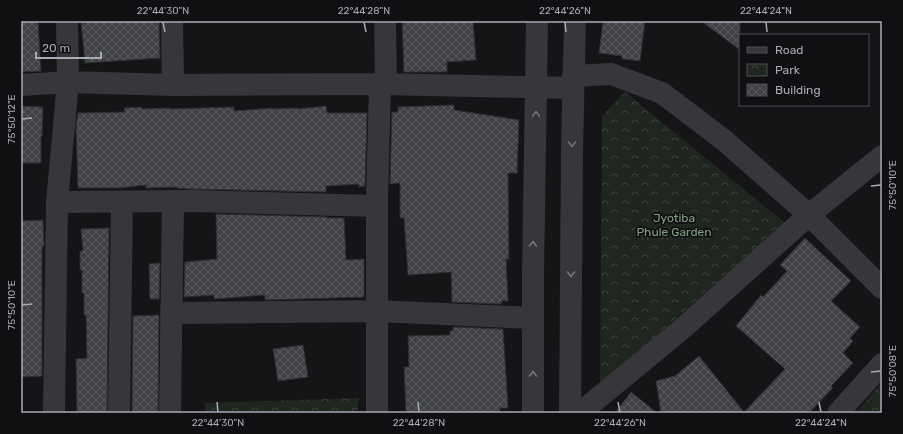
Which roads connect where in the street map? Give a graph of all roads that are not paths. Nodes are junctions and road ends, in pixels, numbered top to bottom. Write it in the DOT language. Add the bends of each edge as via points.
graph roads {
  1 [pos="67,21"];
  2 [pos="172,21"];
  3 [pos="385,21"];
  4 [pos="537,21"];
  5 [pos="575,21"];
  6 [pos="68,82"];
  7 [pos="573,82"];
  8 [pos="383,84"];
  9 [pos="21,85"];
  10 [pos="173,85"];
  11 [pos="536,88"];
  12 [pos="882,156"];
  13 [pos="173,201"];
  14 [pos="57,202"];
  15 [pos="122,202"];
  16 [pos="377,206"];
  17 [pos="809,215"];
  18 [pos="882,288"];
  19 [pos="377,310"];
  20 [pos="171,313"];
  21 [pos="533,318"];
  22 [pos="882,364"];
  23 [pos="54,413"];
  24 [pos="119,413"];
  25 [pos="170,413"];
  26 [pos="377,413"];
  27 [pos="533,413"];
  28 [pos="570,413"];
  29 [pos="580,413"];
  30 [pos="838,413"];
  1 -- 6 [label="street"];
  2 -- 10 [label="street"];
  3 -- 8 [label="street"];
  4 -- 11 [label="street"];
  5 -- 7 [label="street"];
  6 -- 9 [label="street"];
  6 -- 10 [label="street"];
  6 -- 14 [label="street"];
  7 -- 11 [label="street"];
  7 -- 17 [label="street" via="611,74 662,93 725,141"];
  7 -- 28 [label="street, one-way"];
  8 -- 10 [label="street"];
  8 -- 11 [label="street"];
  8 -- 16 [label="street"];
  21 -- 11 [label="street, one-way"];
  12 -- 17 [label="street"];
  13 -- 15 [label="street"];
  13 -- 16 [label="street"];
  13 -- 20 [label="street"];
  14 -- 15 [label="street"];
  14 -- 23 [label="street"];
  15 -- 24 [label="street"];
  16 -- 19 [label="street"];
  17 -- 18 [label="street"];
  17 -- 29 [label="street" via="683,328"];
  19 -- 20 [label="street"];
  19 -- 21 [label="street"];
  19 -- 26 [label="street"];
  20 -- 25 [label="street"];
  27 -- 21 [label="street, one-way"];
  22 -- 30 [label="street"];
}
